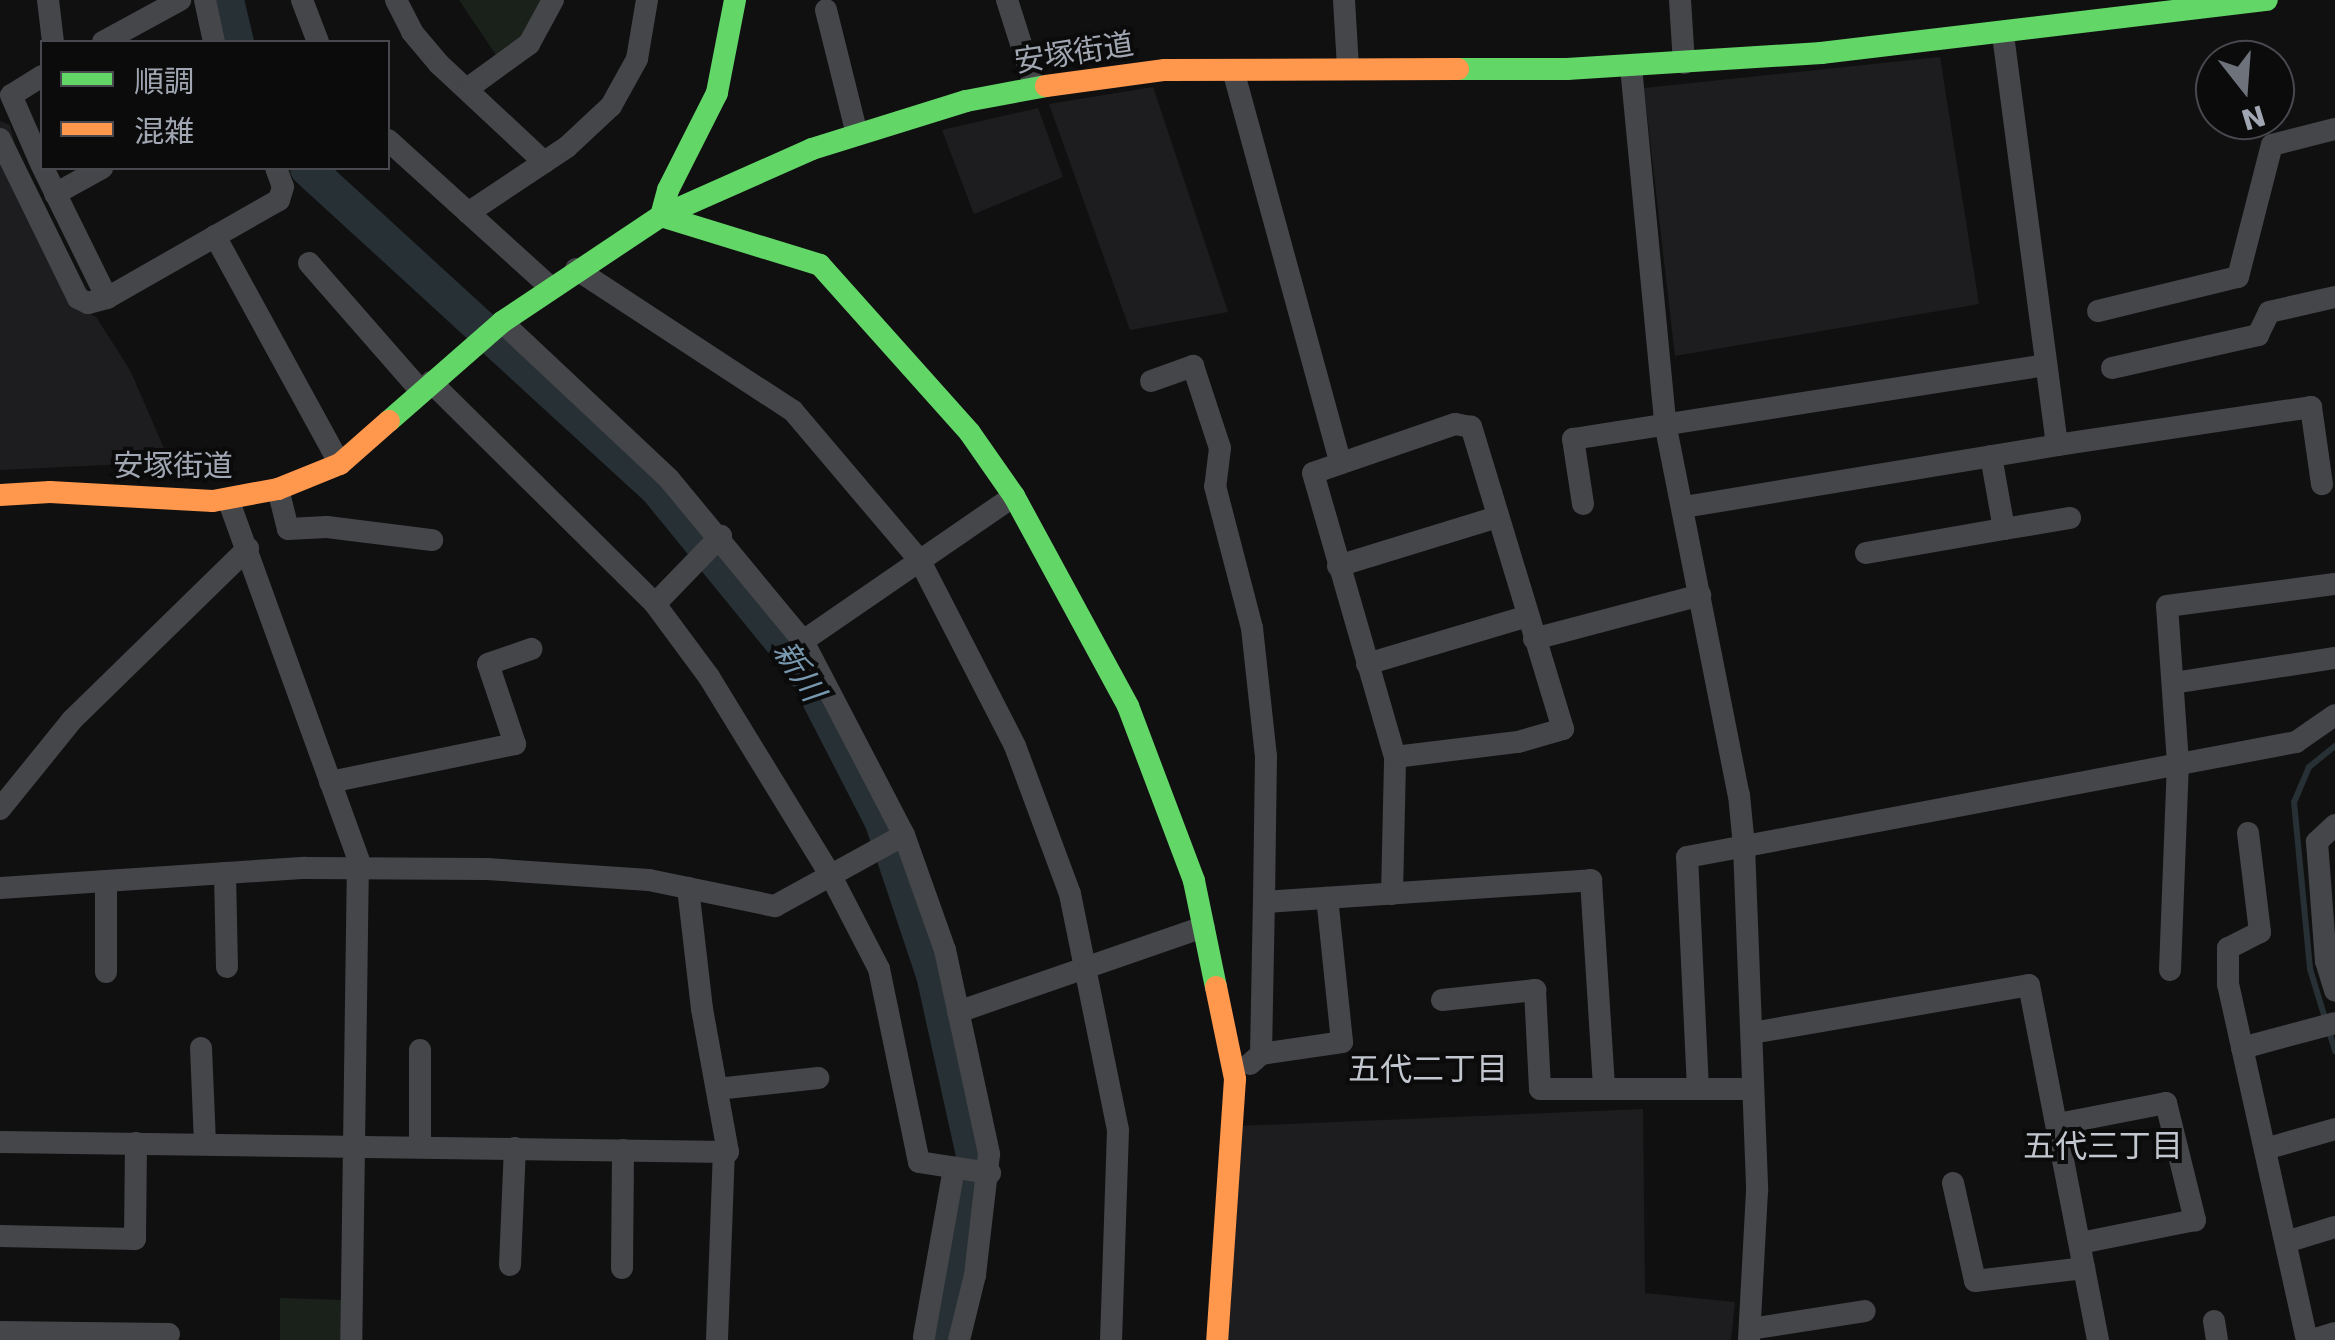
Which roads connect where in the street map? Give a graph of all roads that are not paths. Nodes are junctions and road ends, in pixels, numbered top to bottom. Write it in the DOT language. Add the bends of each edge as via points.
graph roads {
  1 [pos="48,0"];
  2 [pos="180,0"];
  3 [pos="205,0"];
  4 [pos="302,0"];
  5 [pos="396,0"];
  6 [pos="553,0"];
  7 [pos="646,0"];
  8 [pos="735,0"];
  9 [pos="1007,0"];
  10 [pos="1344,0"];
  11 [pos="1680,0"];
  12 [pos="2267,0"];
  13 [pos="826,10"];
  14 [pos="2003,34"];
  15 [pos="53,40"];
  16 [pos="107,40"];
  17 [pos="214,40"];
  18 [pos="317,40"];
  19 [pos="1684,63"];
  20 [pos="1630,67"];
  21 [pos="1348,68"];
  22 [pos="1232,70"];
  23 [pos="40,77"];
  24 [pos="1036,88"];
  25 [pos="466,89"];
  26 [pos="2335,128"];
  27 [pos="857,134"];
  28 [pos="0,140"];
  29 [pos="390,142"];
  30 [pos="40,159"];
  31 [pos="544,162"];
  32 [pos="45,170"];
  33 [pos="98,170"];
  34 [pos="277,170"];
  35 [pos="55,194"];
  36 [pos="468,213"];
  37 [pos="662,216"];
  38 [pos="215,236"];
  39 [pos="310,263"];
  40 [pos="576,269"];
  41 [pos="550,287"];
  42 [pos="2335,297"];
  43 [pos="106,298"];
  44 [pos="2098,311"];
  45 [pos="493,330"];
  46 [pos="2046,366"];
  47 [pos="2112,368"];
  48 [pos="1151,381"];
  49 [pos="426,386"];
  50 [pos="1666,428"];
  51 [pos="2056,444"];
  52 [pos="1990,456"];
  53 [pos="1340,461"];
  54 [pos="340,464"];
  55 [pos="2322,484"];
  56 [pos="278,489"];
  57 [pos="0,495"];
  58 [pos="1014,496"];
  59 [pos="228,499"];
  60 [pos="1583,504"];
  61 [pos="1684,508"];
  62 [pos="1498,517"];
  63 [pos="2070,518"];
  64 [pos="2004,529"];
  65 [pos="432,540"];
  66 [pos="712,544"];
  67 [pos="248,548"];
  68 [pos="1866,553"];
  69 [pos="920,561"];
  70 [pos="1338,566"];
  71 [pos="2335,584"];
  72 [pos="1700,594"];
  73 [pos="655,604"];
  74 [pos="1531,627"];
  75 [pos="804,641"];
  76 [pos="532,649"];
  77 [pos="2335,658"];
  78 [pos="1368,664"];
  79 [pos="2172,684"];
  80 [pos="2335,715"];
  81 [pos="1395,756"];
  82 [pos="2178,763"];
  83 [pos="330,782"];
  84 [pos="0,809"];
  85 [pos="2335,825"];
  86 [pos="2248,833"];
  87 [pos="892,841"];
  88 [pos="1744,846"];
  89 [pos="358,867"];
  90 [pos="225,873"];
  91 [pos="831,876"];
  92 [pos="106,881"];
  93 [pos="0,888"];
  94 [pos="688,888"];
  95 [pos="1392,894"];
  96 [pos="1327,898"];
  97 [pos="1264,902"];
  98 [pos="1204,927"];
  99 [pos="227,967"];
  100 [pos="1085,969"];
  101 [pos="2170,970"];
  102 [pos="106,972"];
  103 [pos="2335,991"];
  104 [pos="1442,1000"];
  105 [pos="958,1012"];
  106 [pos="2335,1023"];
  107 [pos="1752,1033"];
  108 [pos="201,1048"];
  109 [pos="2242,1048"];
  110 [pos="420,1050"];
  111 [pos="1261,1054"];
  112 [pos="818,1078"];
  113 [pos="1236,1079"];
  114 [pos="717,1089"];
  115 [pos="1604,1089"];
  116 [pos="1698,1089"];
  117 [pos="1752,1089"];
  118 [pos="2058,1124"];
  119 [pos="2335,1129"];
  120 [pos="0,1142"];
  121 [pos="204,1142"];
  122 [pos="136,1143"];
  123 [pos="352,1146"];
  124 [pos="420,1146"];
  125 [pos="515,1148"];
  126 [pos="2265,1149"];
  127 [pos="623,1150"];
  128 [pos="724,1152"];
  129 [pos="972,1170"];
  130 [pos="1952,1183"];
  131 [pos="2335,1227"];
  132 [pos="0,1236"];
  133 [pos="2286,1242"];
  134 [pos="2080,1243"];
  135 [pos="510,1265"];
  136 [pos="622,1268"];
  137 [pos="2084,1268"];
  138 [pos="1865,1310"];
  139 [pos="0,1332"];
  140 [pos="2335,1333"];
  141 [pos="169,1334"];
  142 [pos="1750,1334"];
  143 [pos="924,1336"];
  144 [pos="351,1340"];
  145 [pos="717,1340"];
  146 [pos="959,1340"];
  147 [pos="1111,1340"];
  148 [pos="1218,1340"];
  149 [pos="2098,1340"];
  150 [pos="2310,1340"];
  1 -- 15 [label="street"];
  2 -- 16 [label="street"];
  3 -- 17 [label="street"];
  4 -- 18 [label="street"];
  5 -- 25 [label="street" via="412,32"];
  6 -- 25 [label="street" via="529,44"];
  7 -- 31 [label="street" via="637,59 612,106"];
  8 -- 37 [label="main road" via="717,94 668,190"];
  9 -- 24 [label="street"];
  10 -- 21 [label="street"];
  11 -- 19 [label="street"];
  12 -- 14 [label="main road, 安塚街道"];
  13 -- 27 [label="street"];
  14 -- 19 [label="main road, 安塚街道"];
  14 -- 46 [label="street"];
  19 -- 20 [label="main road, 安塚街道"];
  20 -- 21 [label="main road, 安塚街道"];
  20 -- 50 [label="street"];
  21 -- 22 [label="main road, 安塚街道"];
  22 -- 24 [label="main road, 安塚街道" via="1164,70"];
  22 -- 53 [label="street"];
  23 -- 30 [label="street" via="11,94"];
  24 -- 27 [label="main road, 安塚街道"];
  25 -- 31 [label="street"];
  26 -- 44 [label="street" via="2272,145 2238,277"];
  27 -- 37 [label="main road, 安塚街道"];
  28 -- 43 [label="street" via="78,298"];
  29 -- 36 [label="street"];
  31 -- 36 [label="street"];
  32 -- 35 [label="street"];
  33 -- 35 [label="street"];
  34 -- 38 [label="street" via="279,200"];
  35 -- 43 [label="street"];
  36 -- 41 [label="street"];
  37 -- 40 [label="main road, 安塚街道"];
  37 -- 58 [label="main road" via="820,265 970,433"];
  38 -- 43 [label="street"];
  38 -- 54 [label="street"];
  39 -- 49 [label="street"];
  40 -- 41 [label="main road, 安塚街道"];
  40 -- 69 [label="street" via="793,411"];
  41 -- 45 [label="main road, 安塚街道"];
  42 -- 47 [label="street" via="2269,312 2258,335"];
  45 -- 49 [label="main road, 安塚街道"];
  45 -- 66 [label="street" via="669,479"];
  46 -- 50 [label="street"];
  46 -- 51 [label="street"];
  48 -- 97 [label="street" via="1193,366 1220,448 1215,486 1252,628 1266,756"];
  49 -- 54 [label="main road, 安塚街道"];
  49 -- 73 [label="street"];
  50 -- 60 [label="street" via="1572,439"];
  50 -- 61 [label="street"];
  51 -- 52 [label="street"];
  51 -- 55 [label="street" via="2311,407"];
  52 -- 61 [label="street"];
  52 -- 64 [label="street"];
  53 -- 62 [label="street" via="1454,424 1471,427"];
  53 -- 70 [label="street" via="1313,473"];
  54 -- 56 [label="main road, 安塚街道"];
  56 -- 59 [label="main road, 安塚街道"];
  56 -- 65 [label="street" via="288,529"];
  57 -- 59 [label="main road, 安塚街道"];
  58 -- 69 [label="street"];
  58 -- 98 [label="main road" via="1128,706 1194,882"];
  59 -- 67 [label="street"];
  61 -- 72 [label="street"];
  62 -- 70 [label="street"];
  62 -- 74 [label="street"];
  63 -- 64 [label="street"];
  64 -- 68 [label="street"];
  66 -- 73 [label="street"];
  66 -- 75 [label="street"];
  67 -- 83 [label="street"];
  67 -- 84 [label="street" via="72,720"];
  69 -- 75 [label="street"];
  69 -- 100 [label="street" via="1023,764 1070,894"];
  70 -- 78 [label="street"];
  71 -- 79 [label="street" via="2167,606"];
  72 -- 74 [label="street"];
  72 -- 88 [label="street"];
  73 -- 91 [label="street" via="709,677"];
  74 -- 78 [label="street"];
  74 -- 81 [label="street" via="1563,729 1518,742"];
  75 -- 87 [label="street"];
  76 -- 83 [label="street" via="488,664 514,744"];
  77 -- 79 [label="street"];
  78 -- 81 [label="street"];
  79 -- 82 [label="street"];
  80 -- 82 [label="street" via="2296,742"];
  81 -- 95 [label="street"];
  82 -- 88 [label="street"];
  82 -- 101 [label="street"];
  83 -- 89 [label="street"];
  85 -- 103 [label="street" via="2318,842 2326,961"];
  86 -- 109 [label="street" via="2260,932 2228,948"];
  87 -- 91 [label="street"];
  87 -- 105 [label="street" via="944,950"];
  88 -- 107 [label="street"];
  88 -- 116 [label="street" via="1687,857"];
  89 -- 90 [label="street"];
  89 -- 94 [label="street" via="565,874"];
  89 -- 123 [label="street"];
  90 -- 92 [label="street"];
  90 -- 99 [label="street"];
  91 -- 94 [label="street" via="775,906"];
  91 -- 129 [label="street" via="879,969 919,1162"];
  92 -- 93 [label="street"];
  92 -- 102 [label="street"];
  94 -- 114 [label="street"];
  95 -- 96 [label="street"];
  95 -- 115 [label="street" via="1590,880"];
  96 -- 97 [label="street"];
  96 -- 111 [label="street" via="1342,1042"];
  97 -- 111 [label="street"];
  98 -- 100 [label="street"];
  98 -- 113 [label="main road"];
  100 -- 105 [label="street"];
  100 -- 147 [label="street" via="1118,1130"];
  104 -- 115 [label="street" via="1535,990 1540,1089"];
  105 -- 129 [label="street"];
  106 -- 109 [label="street"];
  107 -- 117 [label="street"];
  107 -- 118 [label="street" via="2030,986"];
  108 -- 121 [label="street"];
  109 -- 126 [label="street"];
  110 -- 124 [label="street"];
  111 -- 113 [label="street"];
  112 -- 114 [label="street"];
  113 -- 148 [label="main road"];
  114 -- 128 [label="street"];
  115 -- 116 [label="street"];
  116 -- 117 [label="street"];
  117 -- 142 [label="street" via="1757,1191"];
  118 -- 134 [label="street"];
  118 -- 134 [label="street" via="2166,1103 2195,1220"];
  119 -- 126 [label="street"];
  120 -- 122 [label="street"];
  121 -- 122 [label="street"];
  121 -- 123 [label="street"];
  122 -- 132 [label="street" via="135,1239"];
  123 -- 124 [label="street"];
  123 -- 144 [label="street"];
  124 -- 125 [label="street"];
  125 -- 127 [label="street"];
  125 -- 135 [label="street"];
  126 -- 133 [label="street"];
  127 -- 128 [label="street"];
  127 -- 136 [label="street"];
  128 -- 145 [label="street"];
  129 -- 143 [label="street"];
  129 -- 146 [label="street" via="976,1275"];
  130 -- 137 [label="street" via="1975,1281"];
  131 -- 133 [label="street"];
  133 -- 150 [label="street"];
  134 -- 137 [label="street"];
  137 -- 149 [label="street"];
  138 -- 142 [label="street"];
  139 -- 141 [label="street"];
  140 -- 150 [label="street"];
}
